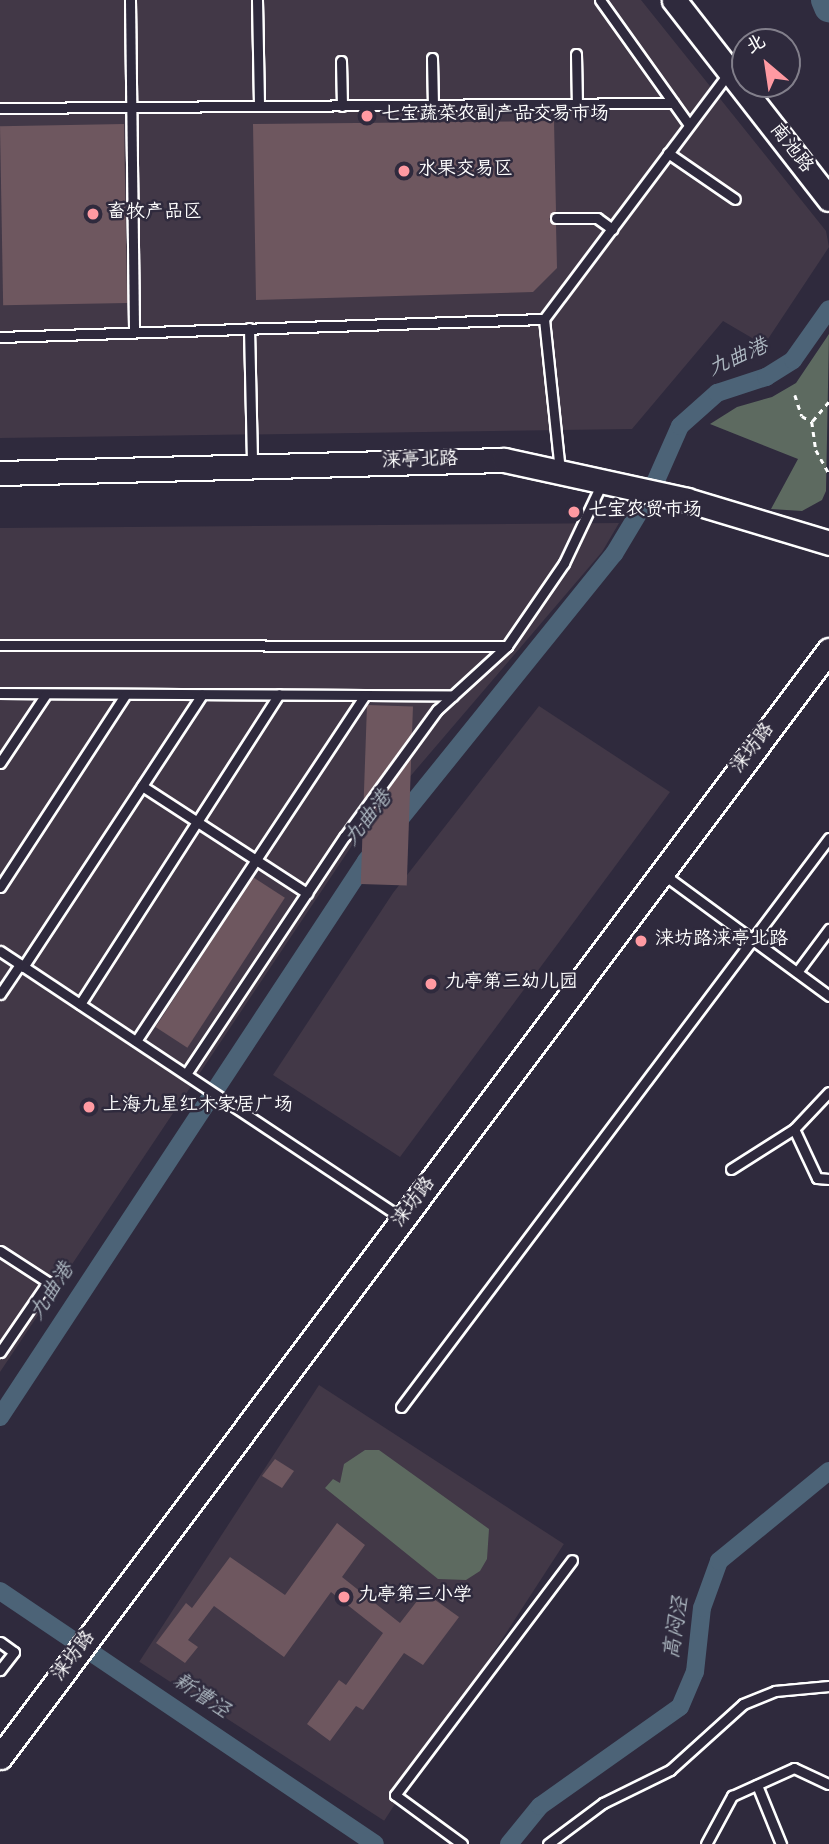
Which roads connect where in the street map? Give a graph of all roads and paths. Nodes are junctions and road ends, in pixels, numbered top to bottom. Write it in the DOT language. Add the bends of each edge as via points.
graph roads {
  1 [pos="130,0"];
  2 [pos="257,0"];
  3 [pos="600,0"];
  4 [pos="674,0"];
  5 [pos="694,0"];
  6 [pos="576,54"];
  7 [pos="432,58"];
  8 [pos="731,58"];
  9 [pos="341,61"];
  10 [pos="731,61"];
  11 [pos="731,77"];
  12 [pos="758,98"];
  13 [pos="769,98"];
  14 [pos="673,103"];
  15 [pos="577,104"];
  16 [pos="433,105"];
  17 [pos="259,106"];
  18 [pos="342,106"];
  19 [pos="132,107"];
  20 [pos="0,108"];
  21 [pos="689,125"];
  22 [pos="668,153"];
  23 [pos="829,176"];
  24 [pos="735,199"];
  25 [pos="829,199"];
  26 [pos="556,218"];
  27 [pos="612,229"];
  28 [pos="544,319"];
  29 [pos="249,328"];
  30 [pos="134,332"];
  31 [pos="0,337"];
  32 [pos="795,395"];
  33 [pos="829,402"];
  34 [pos="812,422"];
  35 [pos="252,467"];
  36 [pos="560,472"];
  37 [pos="0,473"];
  38 [pos="829,473"];
  39 [pos="612,484"];
  40 [pos="829,543"];
  41 [pos="0,645"];
  42 [pos="507,646"];
  43 [pos="829,650"];
  44 [pos="0,694"];
  45 [pos="46,694"];
  46 [pos="126,694"];
  47 [pos="201,694"];
  48 [pos="279,694"];
  49 [pos="365,695"];
  50 [pos="453,695"];
  51 [pos="0,763"];
  52 [pos="142,786"];
  53 [pos="197,821"];
  54 [pos="829,838"];
  55 [pos="256,860"];
  56 [pos="662,873"];
  57 [pos="0,887"];
  58 [pos="307,893"];
  59 [pos="829,929"];
  60 [pos="752,940"];
  61 [pos="0,951"];
  62 [pos="22,966"];
  63 [pos="797,972"];
  64 [pos="0,994"];
  65 [pos="829,996"];
  66 [pos="80,1004"];
  67 [pos="136,1041"];
  68 [pos="189,1076"];
  69 [pos="829,1092"];
  70 [pos="794,1129"];
  71 [pos="731,1168"];
  72 [pos="829,1179"];
  73 [pos="404,1218"];
  74 [pos="0,1251"];
  75 [pos="0,1352"];
  76 [pos="401,1407"];
  77 [pos="572,1560"];
  78 [pos="0,1642"];
  79 [pos="0,1670"];
  80 [pos="829,1686"];
  81 [pos="0,1757"];
  82 [pos="829,1784"];
  83 [pos="757,1785"];
  84 [pos="462,1844"];
  85 [pos="548,1844"];
  86 [pos="706,1844"];
  87 [pos="781,1844"];
  1 -- 19 [label="lane"];
  2 -- 17 [label="lane"];
  3 -- 14 [label="lane"];
  4 -- 10 [label="street, 南池路"];
  5 -- 8 [label="street, 南池路"];
  6 -- 15 [label="lane"];
  7 -- 16 [label="lane"];
  9 -- 18 [label="lane"];
  11 -- 21 [label="lane"];
  12 -- 25 [label="street, 南池路"];
  13 -- 23 [label="street, 南池路"];
  14 -- 15 [label="lane"];
  14 -- 21 [label="lane"];
  15 -- 16 [label="lane"];
  16 -- 18 [label="lane"];
  17 -- 18 [label="lane"];
  17 -- 19 [label="lane"];
  19 -- 20 [label="lane"];
  19 -- 30 [label="lane"];
  21 -- 22 [label="lane"];
  22 -- 24 [label="lane"];
  22 -- 27 [label="lane"];
  26 -- 27 [label="lane" via="597,218"];
  27 -- 28 [label="lane"];
  28 -- 29 [label="lane"];
  28 -- 36 [label="lane"];
  29 -- 30 [label="lane"];
  29 -- 35 [label="lane"];
  30 -- 31 [label="lane"];
  32 -- 34 [label="path" via="802,416"];
  33 -- 34 [label="path"];
  34 -- 38 [label="path" via="816,450"];
  35 -- 36 [label="street, 涞亭北路" via="505,460"];
  35 -- 37 [label="street, 涞亭北路"];
  36 -- 39 [label="street, 涞亭北路"];
  39 -- 40 [label="street, 涞亭北路" via="687,500"];
  39 -- 42 [label="lane"];
  41 -- 42 [label="lane"];
  42 -- 50 [label="lane"];
  43 -- 56 [label="street, 涞坊路"];
  44 -- 45 [label="lane"];
  45 -- 46 [label="lane"];
  45 -- 51 [label="lane"];
  46 -- 47 [label="lane"];
  46 -- 57 [label="lane"];
  47 -- 48 [label="lane"];
  47 -- 52 [label="lane"];
  48 -- 49 [label="lane"];
  48 -- 53 [label="lane"];
  49 -- 50 [label="lane"];
  49 -- 55 [label="lane"];
  50 -- 58 [label="lane" via="437,710"];
  52 -- 53 [label="lane"];
  52 -- 62 [label="lane"];
  53 -- 55 [label="lane"];
  53 -- 66 [label="lane"];
  54 -- 60 [label="lane"];
  55 -- 58 [label="lane"];
  55 -- 67 [label="lane"];
  56 -- 60 [label="lane"];
  56 -- 73 [label="street, 涞坊路"];
  58 -- 68 [label="lane"];
  59 -- 63 [label="lane"];
  60 -- 63 [label="lane"];
  60 -- 76 [label="lane"];
  61 -- 62 [label="lane"];
  62 -- 64 [label="lane"];
  62 -- 66 [label="lane"];
  63 -- 65 [label="lane"];
  66 -- 67 [label="lane"];
  67 -- 68 [label="lane"];
  68 -- 73 [label="lane"];
  69 -- 70 [label="lane"];
  70 -- 71 [label="lane"];
  70 -- 72 [label="lane" via="817,1178"];
  73 -- 81 [label="street, 涞坊路"];
  74 -- 75 [label="lane" via="48,1282"];
  77 -- 84 [label="lane" via="395,1795"];
  78 -- 79 [label="lane" via="14,1652"];
  80 -- 85 [label="lane" via="775,1691 743,1704 670,1770 603,1803"];
  82 -- 83 [label="lane" via="794,1768"];
  83 -- 86 [label="lane" via="733,1796"];
  83 -- 87 [label="lane"];
}
